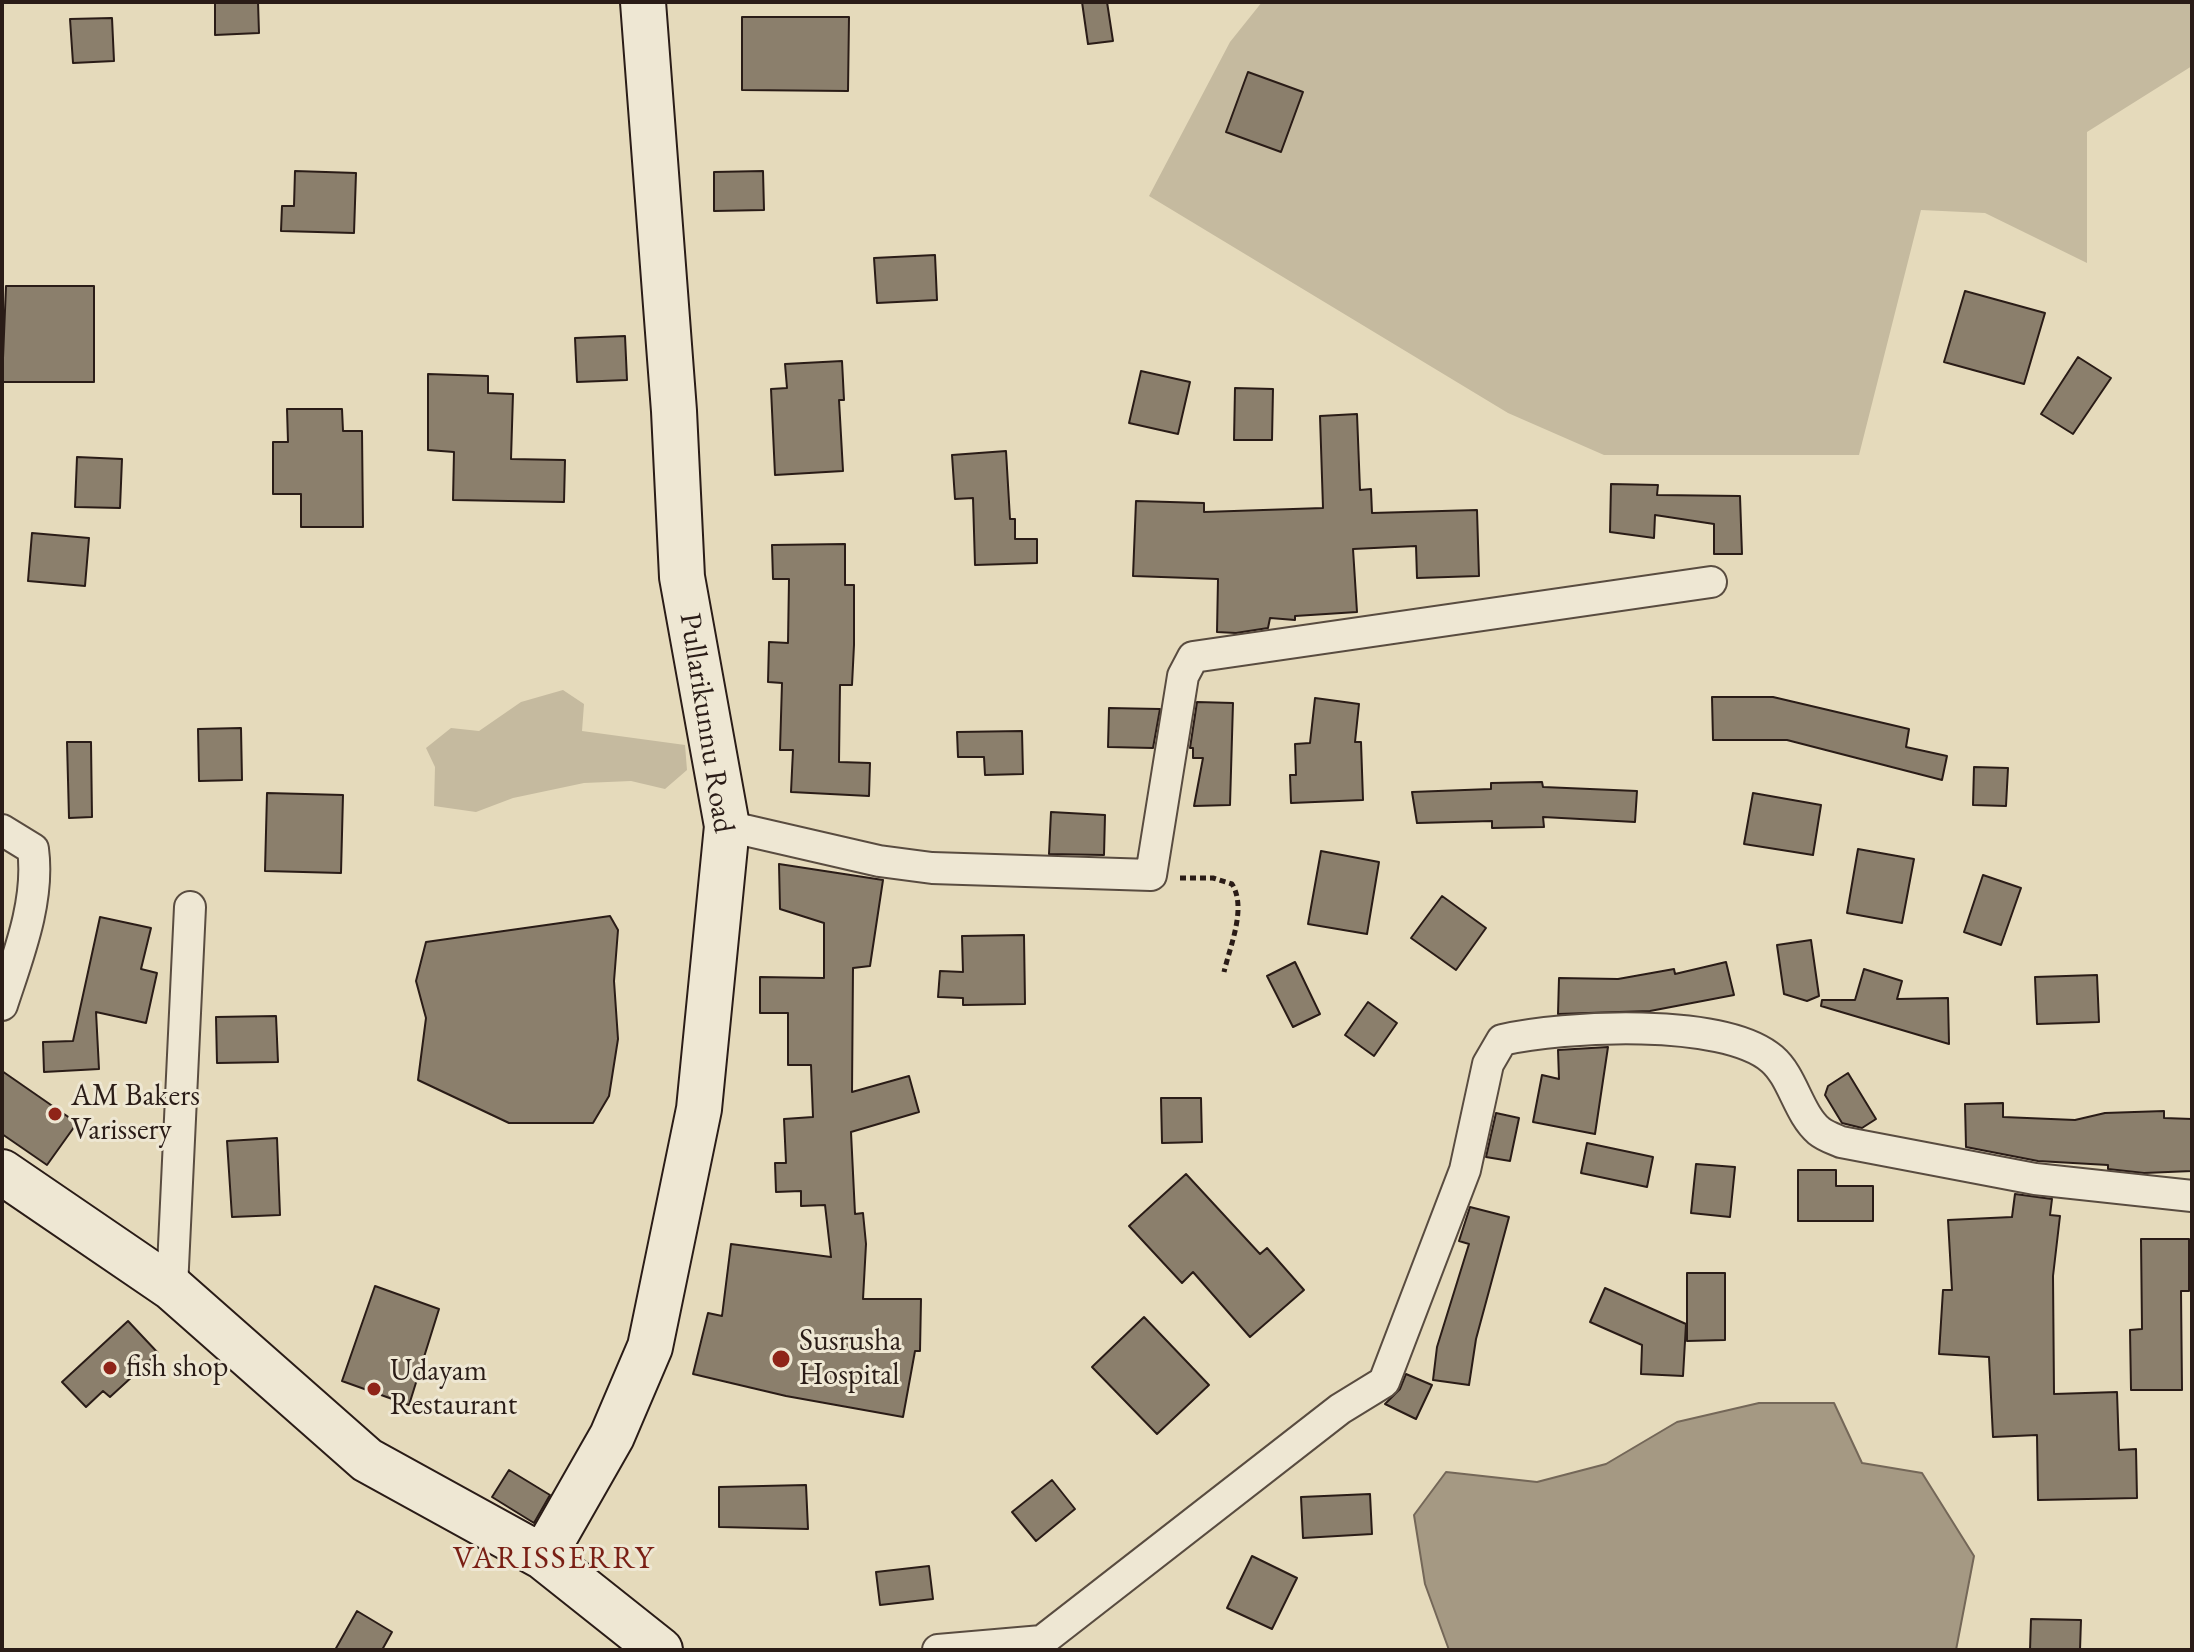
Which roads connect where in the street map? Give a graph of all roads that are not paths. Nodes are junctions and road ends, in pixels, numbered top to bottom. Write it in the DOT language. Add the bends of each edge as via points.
graph roads {
  1 [pos="643,2"];
  2 [pos="1711,582"];
  3 [pos="727,826"];
  4 [pos="2,830"];
  5 [pos="190,907"];
  6 [pos="2,1005"];
  7 [pos="2,1172"];
  8 [pos="2192,1196"];
  9 [pos="172,1288"];
  10 [pos="543,1557"];
  11 [pos="660,1650"];
  12 [pos="938,1650"];
  1 -- 3 [label="main road, Pullarikunnu Road" via="682,577"];
  2 -- 3 [label="street" via="1193,657 1183,676 1151,875 932,868"];
  3 -- 10 [label="main road, Pullarikunnu Road" via="699,1109 650,1347 612,1436"];
  4 -- 6 [label="street" via="33,849 36,870 22,943"];
  5 -- 9 [label="street"];
  7 -- 9 [label="main road"];
  8 -- 12 [label="street" via="2035,1179 1841,1142 1818,1130 1774,1060 1746,1042 1665,1030 1569,1029 1502,1040 1488,1064 1465,1170 1384,1382 1340,1409 1042,1641"];
  9 -- 10 [label="main road" via="367,1460"];
  10 -- 11 [label="main road"];
}
